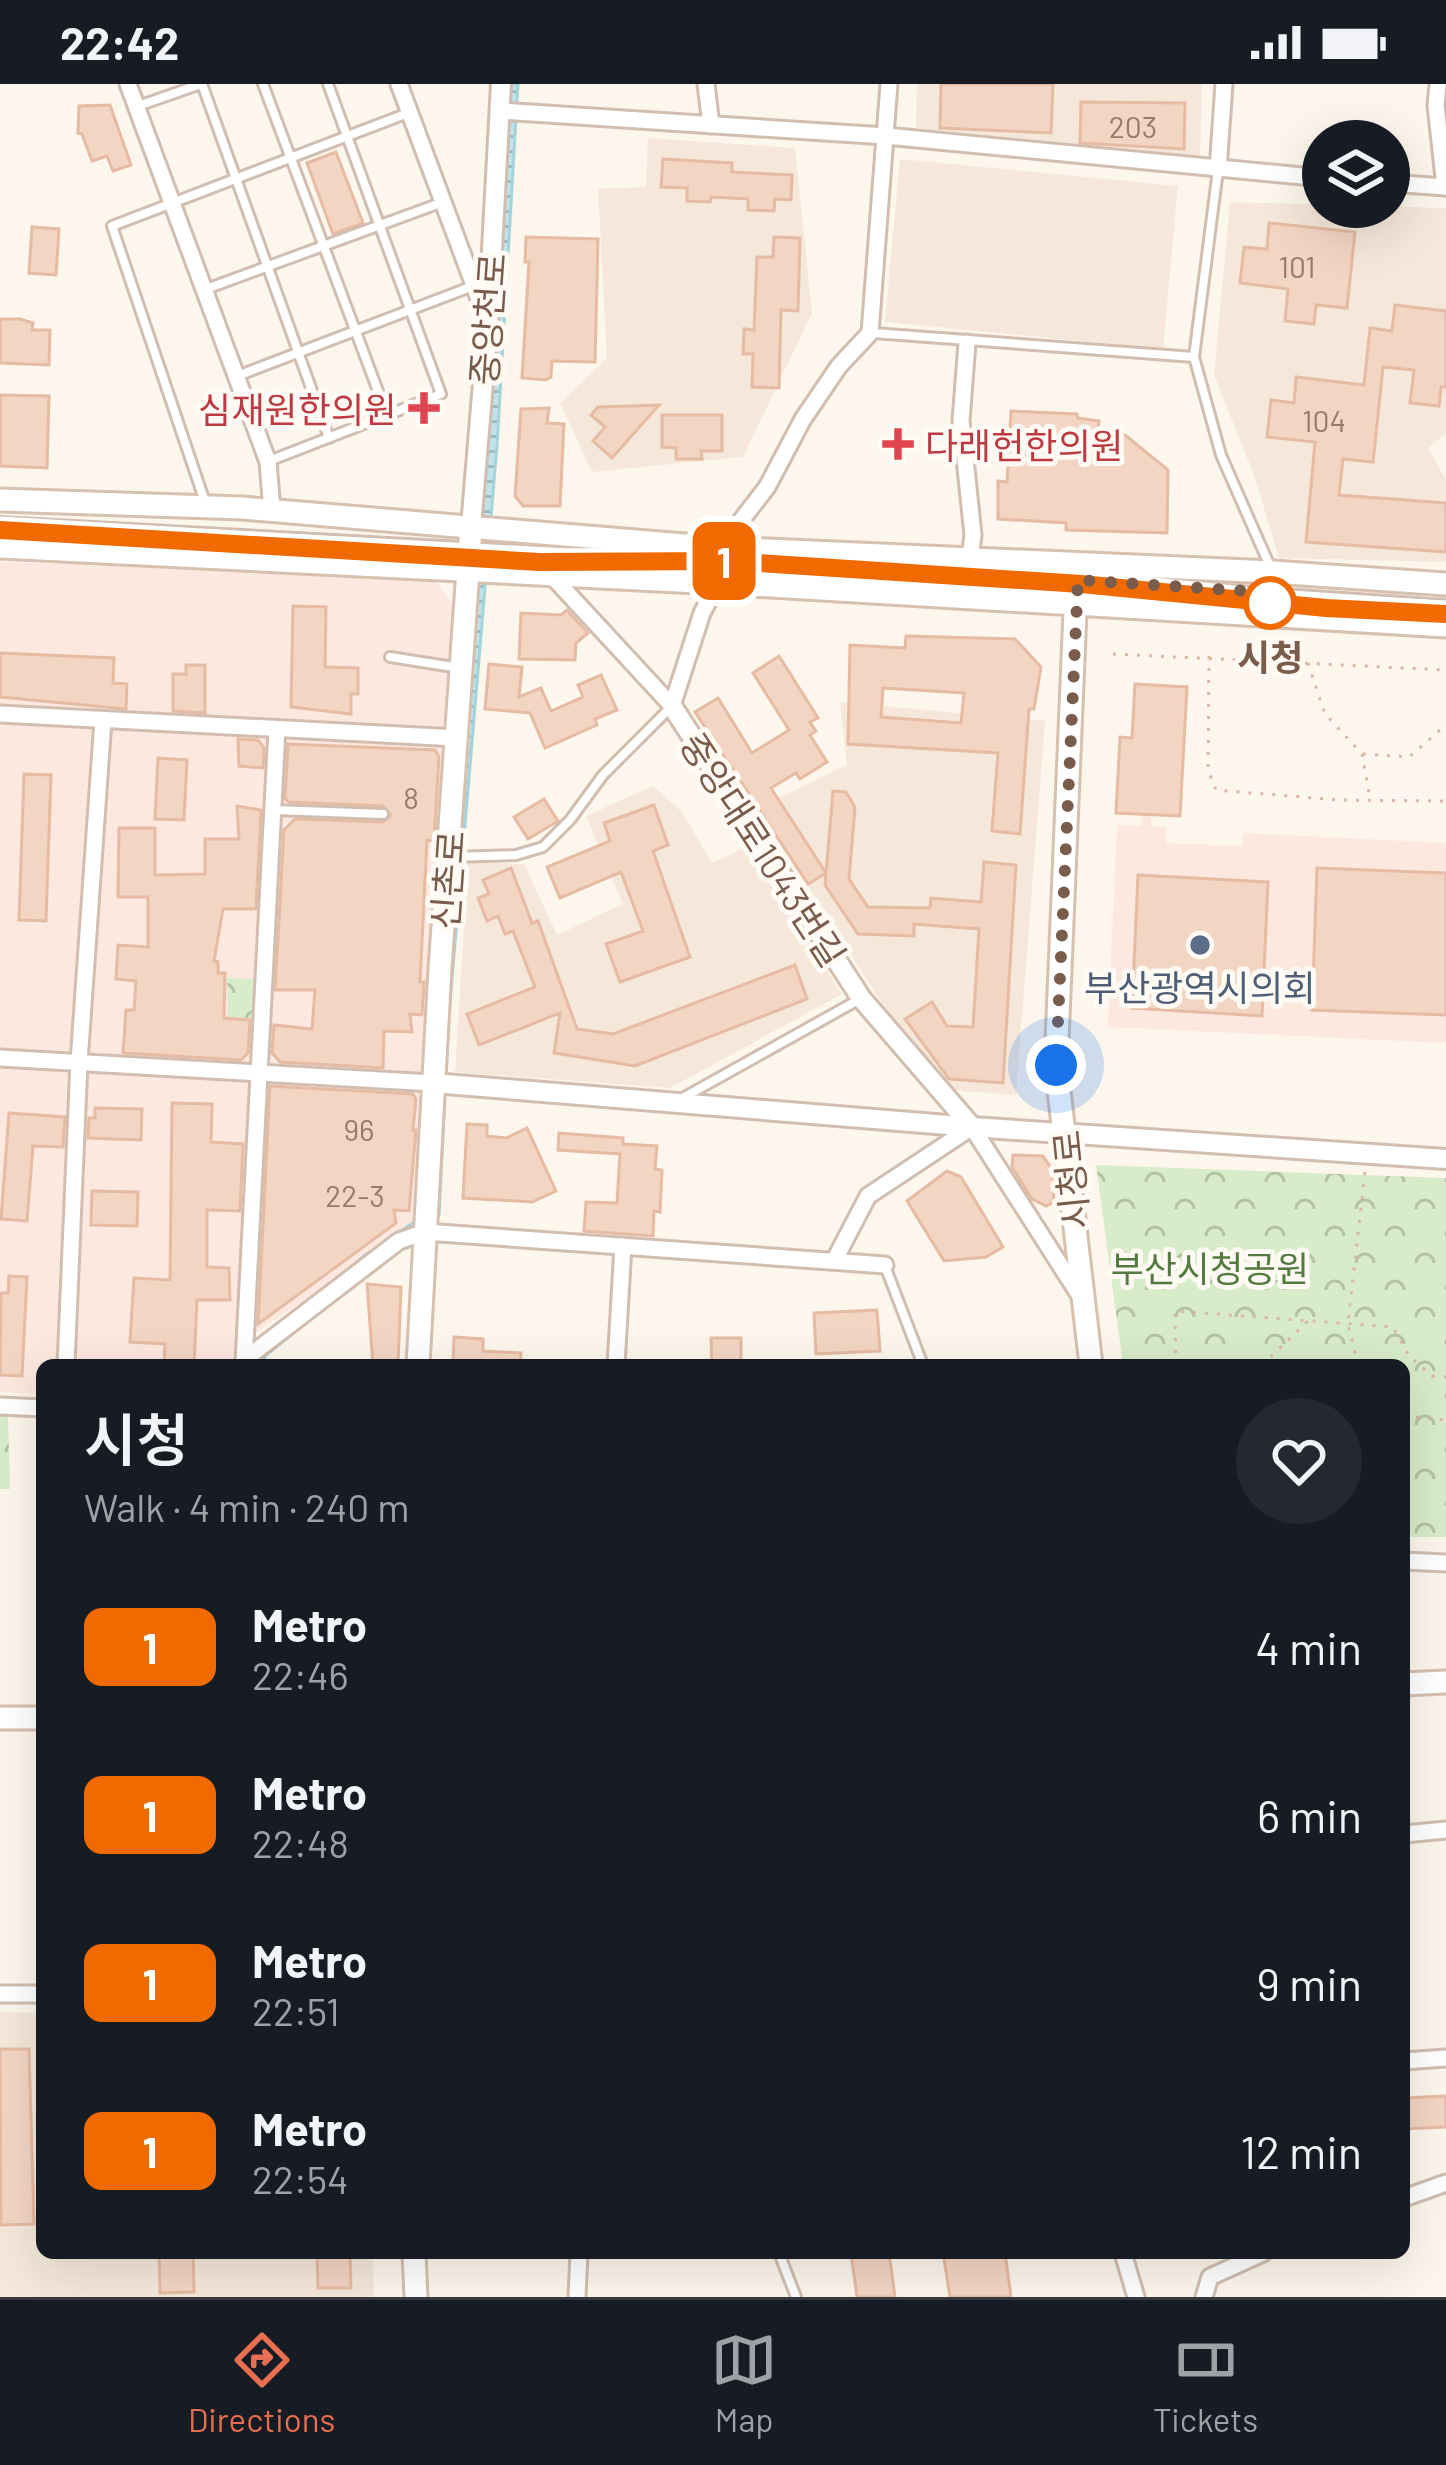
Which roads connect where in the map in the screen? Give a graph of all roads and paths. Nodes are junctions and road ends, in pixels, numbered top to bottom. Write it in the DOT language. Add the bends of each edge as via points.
graph roads {
  1 [pos="128,84"];
  2 [pos="202,84"];
  3 [pos="263,84"];
  4 [pos="328,84"];
  5 [pos="399,84"];
  6 [pos="501,84"];
  7 [pos="706,84"];
  8 [pos="889,84"];
  9 [pos="1224,84"];
  10 [pos="1438,84"];
  11 [pos="136,107"];
  12 [pos="499,111"];
  13 [pos="410,112"];
  14 [pos="711,125"];
  15 [pos="347,136"];
  16 [pos="886,136"];
  17 [pos="291,157"];
  18 [pos="1218,170"];
  19 [pos="1302,176"];
  20 [pos="236,178"];
  21 [pos="1410,184"];
  22 [pos="1445,187"];
  23 [pos="172,201"];
  24 [pos="443,202"];
  25 [pos="380,225"];
  26 [pos="324,246"];
  27 [pos="268,266"];
  28 [pos="474,286"];
  29 [pos="204,290"];
  30 [pos="410,310"];
  31 [pos="488,323"];
  32 [pos="356,331"];
  33 [pos="870,333"];
  34 [pos="967,343"];
  35 [pos="299,352"];
  36 [pos="1195,357"];
  37 [pos="237,376"];
  38 [pos="387,415"];
  39 [pos="329,438"];
  40 [pos="268,461"];
  41 [pos="0,500"];
  42 [pos="206,508"];
  43 [pos="272,511"];
  44 [pos="0,522"];
  45 [pos="0,547"];
  46 [pos="720,548"];
  47 [pos="470,549"];
  48 [pos="970,558"];
  49 [pos="1077,572"];
  50 [pos="1273,572"];
  51 [pos="551,575"];
  52 [pos="718,583"];
  53 [pos="1446,584"];
  54 [pos="1078,603"];
  55 [pos="1446,605"];
  56 [pos="1446,626"];
  57 [pos="1112,654"];
  58 [pos="1209,656"];
  59 [pos="391,657"];
  60 [pos="1307,662"];
  61 [pos="463,669"];
  62 [pos="1446,670"];
  63 [pos="672,706"];
  64 [pos="0,714"];
  65 [pos="103,720"];
  66 [pos="1446,725"];
  67 [pos="277,729"];
  68 [pos="457,738"];
  69 [pos="1362,754"];
  70 [pos="1370,799"];
  71 [pos="1446,801"];
  72 [pos="272,810"];
  73 [pos="383,814"];
  74 [pos="448,857"];
  75 [pos="861,998"];
  76 [pos="0,1058"];
  77 [pos="79,1062"];
  78 [pos="259,1073"];
  79 [pos="433,1083"];
  80 [pos="676,1102"];
  81 [pos="972,1127"];
  82 [pos="1065,1132"];
  83 [pos="1367,1154"];
  84 [pos="1446,1159"];
  85 [pos="425,1232"];
  86 [pos="623,1246"];
  87 [pos="834,1261"];
  88 [pos="885,1265"];
  89 [pos="1084,1303"];
  90 [pos="1308,1321"];
  91 [pos="1348,1324"];
  92 [pos="66,1359"];
  93 [pos="244,1359"];
  94 [pos="248,1359"];
  95 [pos="418,1359"];
  96 [pos="616,1359"];
  97 [pos="921,1359"];
  98 [pos="1090,1359"];
  99 [pos="1176,1359"];
  100 [pos="1268,1359"];
  101 [pos="1357,1359"];
  102 [pos="1446,1376"];
  103 [pos="0,1406"];
  104 [pos="36,1408"];
  105 [pos="1410,1417"];
  106 [pos="1446,1420"];
  107 [pos="1410,1561"];
  108 [pos="1446,1563"];
  109 [pos="1446,1682"];
  110 [pos="1410,1684"];
  111 [pos="0,1718"];
  112 [pos="36,1718"];
  113 [pos="1446,1830"];
  114 [pos="1410,1833"];
  115 [pos="0,1994"];
  116 [pos="36,1994"];
  117 [pos="1446,2058"];
  118 [pos="1410,2061"];
  119 [pos="1446,2183"];
  120 [pos="1410,2196"];
  121 [pos="414,2259"];
  122 [pos="579,2259"];
  123 [pos="781,2259"];
  124 [pos="1125,2259"];
  125 [pos="1250,2259"];
  126 [pos="416,2297"];
  127 [pos="578,2297"];
  128 [pos="796,2297"];
  129 [pos="1136,2297"];
  130 [pos="1204,2297"];
  1 -- 11 [label="street"];
  2 -- 11 [label="lane"];
  2 -- 20 [label="lane"];
  3 -- 17 [label="lane"];
  4 -- 15 [label="lane"];
  5 -- 13 [label="street"];
  6 -- 12 [label="street, 중앙천로"];
  7 -- 14 [label="street"];
  8 -- 16 [label="street"];
  9 -- 18 [label="street"];
  10 -- 22 [label="street"];
  11 -- 23 [label="street"];
  12 -- 14 [label="street"];
  12 -- 31 [label="street, 중앙천로"];
  13 -- 15 [label="lane"];
  13 -- 24 [label="street"];
  14 -- 16 [label="street"];
  15 -- 17 [label="lane"];
  15 -- 25 [label="lane"];
  16 -- 18 [label="street"];
  16 -- 33 [label="street"];
  17 -- 20 [label="lane"];
  17 -- 26 [label="lane"];
  18 -- 19 [label="street"];
  18 -- 36 [label="lane"];
  20 -- 23 [label="lane"];
  20 -- 27 [label="lane"];
  21 -- 22 [label="street"];
  23 -- 29 [label="street"];
  23 -- 42 [label="lane" via="112,226"];
  24 -- 25 [label="lane"];
  24 -- 28 [label="street"];
  25 -- 26 [label="lane"];
  25 -- 30 [label="lane"];
  26 -- 27 [label="lane"];
  26 -- 32 [label="lane"];
  27 -- 29 [label="lane"];
  27 -- 35 [label="lane"];
  28 -- 30 [label="lane"];
  28 -- 31 [label="street"];
  29 -- 37 [label="street"];
  30 -- 32 [label="lane"];
  30 -- 38 [label="lane" via="441,394"];
  31 -- 47 [label="street, 중앙천로"];
  32 -- 35 [label="lane"];
  32 -- 38 [label="lane"];
  33 -- 34 [label="lane"];
  33 -- 46 [label="street" via="839,366"];
  34 -- 36 [label="lane"];
  34 -- 48 [label="street" via="962,421"];
  35 -- 37 [label="lane"];
  35 -- 39 [label="lane"];
  36 -- 50 [label="lane" via="1221,455"];
  37 -- 40 [label="street"];
  38 -- 39 [label="lane"];
  39 -- 40 [label="lane"];
  40 -- 43 [label="street"];
  41 -- 42 [label="main road"];
  42 -- 43 [label="main road"];
  43 -- 47 [label="main road"];
  44 -- 47 [label="lane"];
  45 -- 47 [label="main road"];
  46 -- 47 [label="main road"];
  46 -- 48 [label="main road"];
  47 -- 49 [label="lane"];
  47 -- 51 [label="main road"];
  47 -- 61 [label="main road, 신촌로"];
  48 -- 49 [label="main road"];
  49 -- 50 [label="main road"];
  49 -- 54 [label="main road, 시청로"];
  49 -- 55 [label="lane"];
  50 -- 53 [label="main road"];
  51 -- 52 [label="main road"];
  51 -- 63 [label="street, 중앙대로1043번길"];
  52 -- 54 [label="main road"];
  52 -- 63 [label="street"];
  54 -- 56 [label="main road"];
  54 -- 82 [label="main road, 시청로" via="1056,1065"];
  57 -- 58 [label="path"];
  58 -- 60 [label="path"];
  58 -- 70 [label="path" via="1208,770 1216,790"];
  59 -- 61 [label="lane"];
  60 -- 62 [label="path"];
  60 -- 69 [label="path" via="1324,714"];
  61 -- 68 [label="main road, 신촌로"];
  63 -- 74 [label="lane" via="543,847"];
  63 -- 75 [label="street, 중앙대로1043번길"];
  64 -- 65 [label="street"];
  65 -- 67 [label="street"];
  65 -- 77 [label="street"];
  66 -- 69 [label="path" via="1408,757"];
  67 -- 68 [label="street"];
  67 -- 72 [label="street"];
  68 -- 74 [label="main road, 신촌로"];
  69 -- 70 [label="path"];
  70 -- 71 [label="path"];
  72 -- 73 [label="lane"];
  72 -- 78 [label="street"];
  74 -- 79 [label="main road, 신촌로"];
  75 -- 80 [label="lane"];
  75 -- 81 [label="street, 중앙대로1043번길"];
  76 -- 77 [label="street"];
  77 -- 78 [label="street"];
  77 -- 92 [label="street"];
  78 -- 79 [label="street"];
  78 -- 93 [label="street"];
  79 -- 80 [label="street"];
  79 -- 85 [label="main road, 신촌로"];
  80 -- 81 [label="street"];
  81 -- 82 [label="street"];
  81 -- 87 [label="street" via="868,1196"];
  81 -- 89 [label="street, 중앙대로1043번길"];
  82 -- 83 [label="street"];
  82 -- 89 [label="main road, 시청로"];
  83 -- 84 [label="street"];
  83 -- 91 [label="path"];
  85 -- 86 [label="street"];
  85 -- 94 [label="street" via="399,1241"];
  85 -- 95 [label="main road, 신촌로"];
  86 -- 87 [label="street"];
  86 -- 96 [label="street"];
  87 -- 88 [label="street"];
  88 -- 97 [label="lane"];
  89 -- 98 [label="main road, 시청로"];
  90 -- 91 [label="path"];
  90 -- 99 [label="path" via="1175,1311"];
  90 -- 100 [label="path"];
  91 -- 101 [label="path"];
  91 -- 102 [label="path" via="1393,1327 1408,1356 1432,1376"];
  103 -- 104 [label="street"];
  105 -- 106 [label="path"];
  107 -- 108 [label="street"];
  109 -- 110 [label="main road"];
  111 -- 112 [label="main road"];
  113 -- 114 [label="street"];
  115 -- 116 [label="street"];
  117 -- 118 [label="street"];
  119 -- 120 [label="street"];
  121 -- 126 [label="main road"];
  122 -- 127 [label="street"];
  123 -- 128 [label="lane"];
  124 -- 129 [label="street"];
  125 -- 130 [label="street" via="1210,2277"];
}
